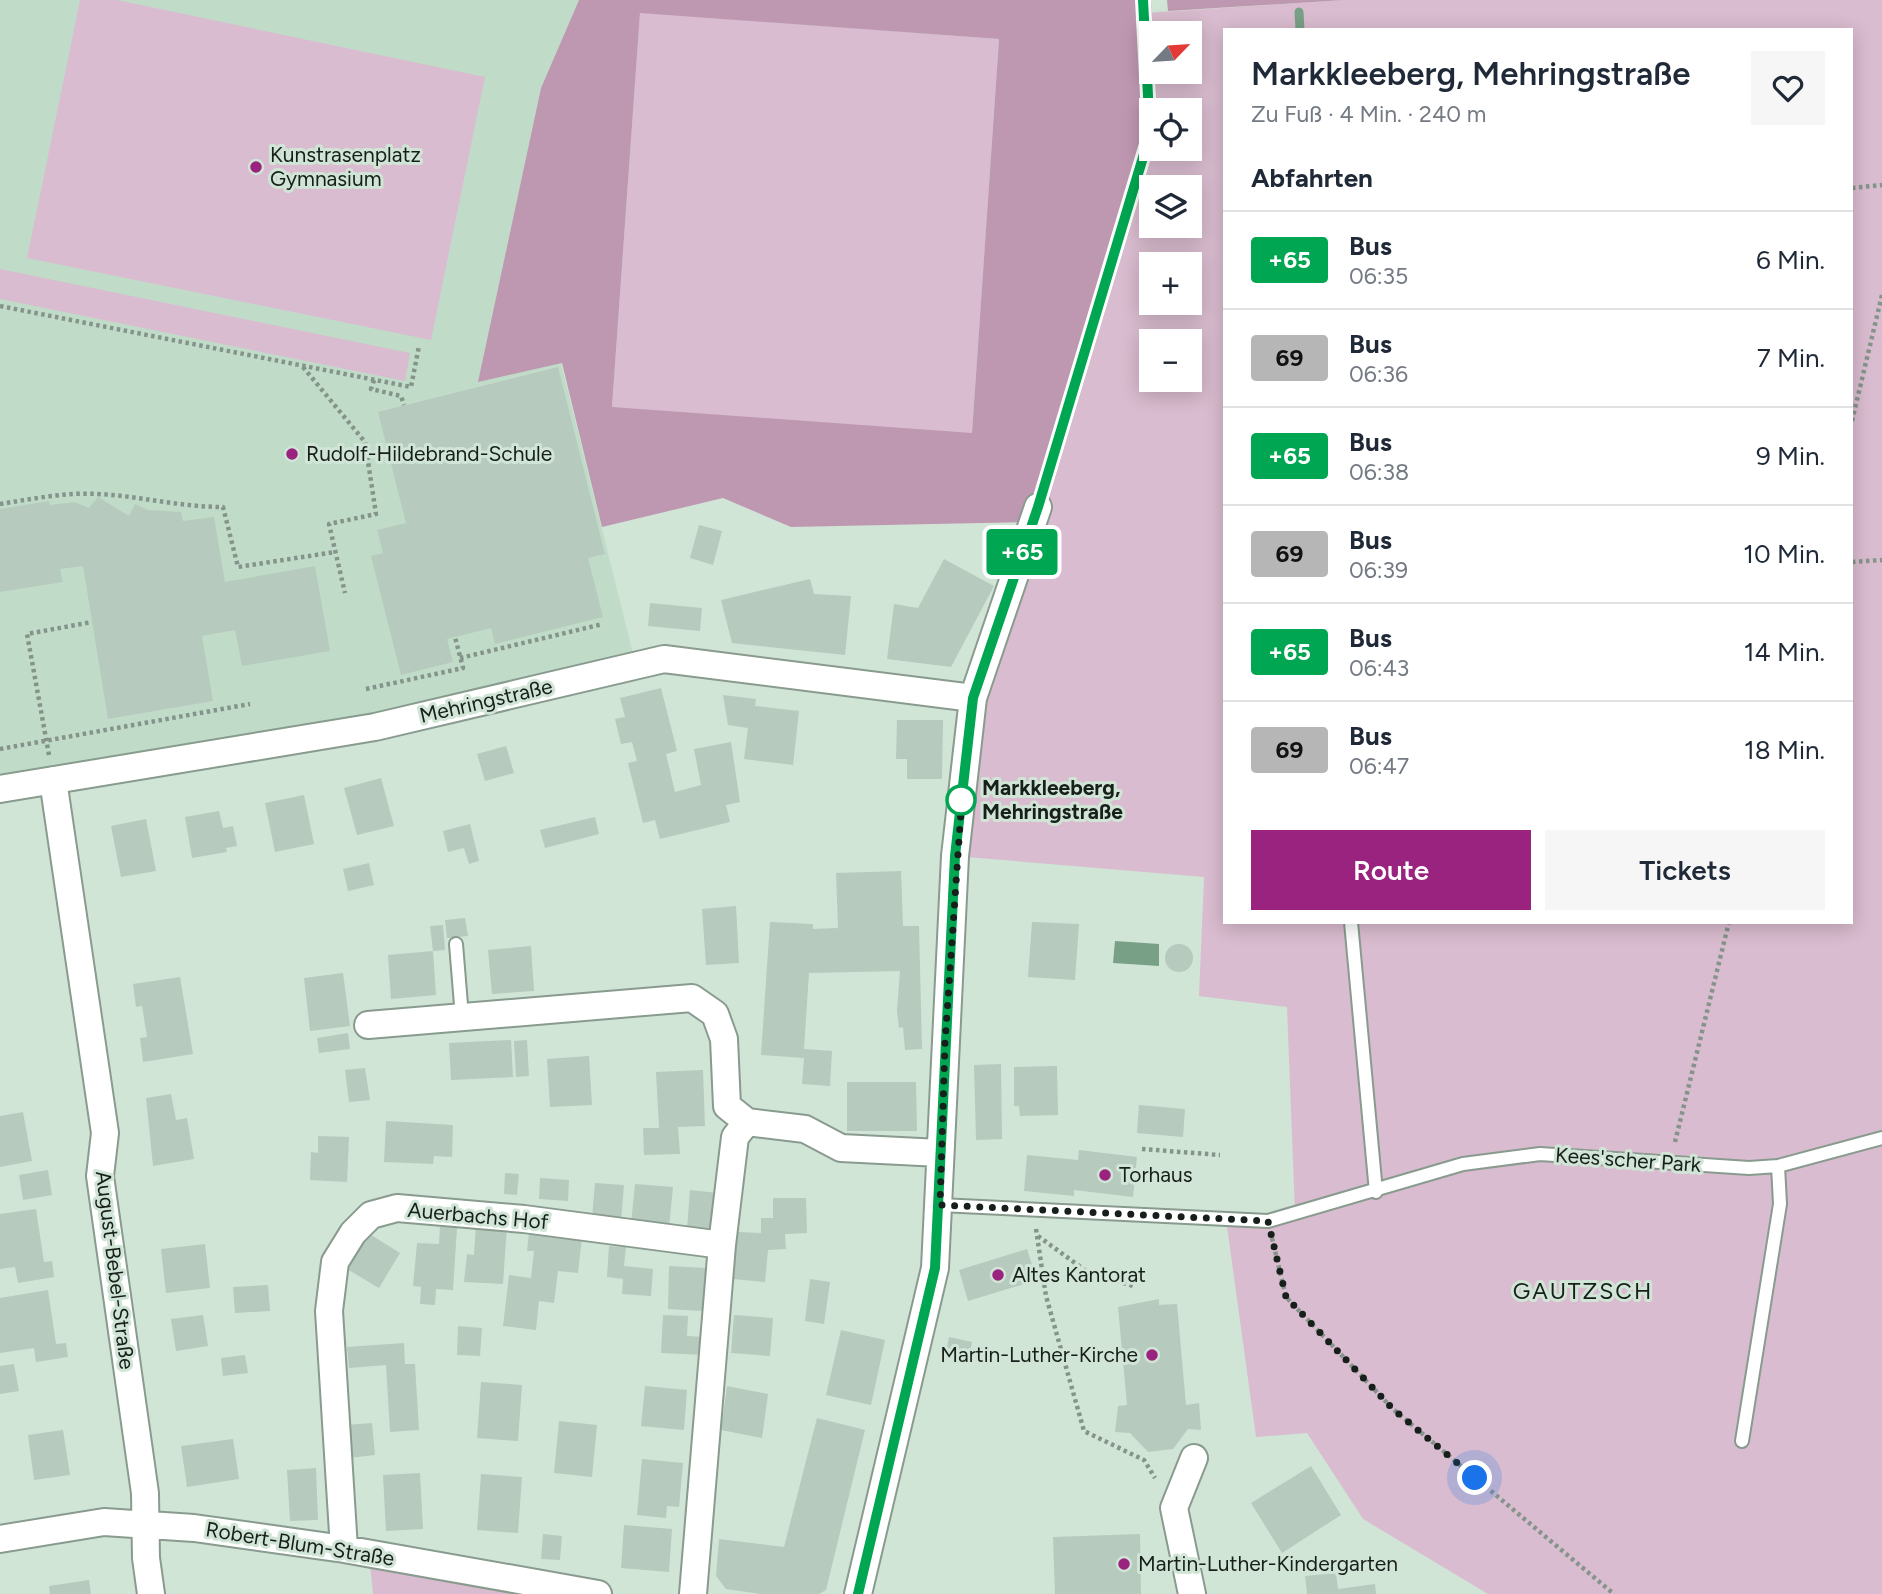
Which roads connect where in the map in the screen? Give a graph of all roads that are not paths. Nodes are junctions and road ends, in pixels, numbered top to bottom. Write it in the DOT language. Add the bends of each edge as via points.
graph roads {
  1 [pos="1144,6"];
  2 [pos="1038,507"];
  3 [pos="973,698"];
  4 [pos="53,780"];
  5 [pos="0,789"];
  6 [pos="1351,924"];
  7 [pos="456,944"];
  8 [pos="462,1017"];
  9 [pos="368,1025"];
  10 [pos="747,1122"];
  11 [pos="1882,1138"];
  12 [pos="940,1153"];
  13 [pos="1778,1166"];
  14 [pos="1376,1192"];
  15 [pos="940,1205"];
  16 [pos="722,1245"];
  17 [pos="1742,1441"];
  18 [pos="1194,1458"];
  19 [pos="146,1525"];
  20 [pos="0,1539"];
  21 [pos="344,1549"];
  22 [pos="151,1594"];
  23 [pos="598,1594"];
  24 [pos="694,1594"];
  25 [pos="858,1594"];
  26 [pos="1192,1594"];
  1 -- 2 [label="lane" via="1150,134"];
  2 -- 3 [label="street"];
  3 -- 4 [label="street, Mehringstraße" via="664,659 375,727"];
  3 -- 12 [label="street" via="955,856"];
  4 -- 5 [label="street, Mehringstraße"];
  4 -- 19 [label="street, August-Bebel-Straße" via="105,1133 100,1176"];
  6 -- 14 [label="lane"];
  7 -- 8 [label="lane"];
  8 -- 9 [label="street"];
  8 -- 10 [label="street" via="692,998 715,1014 724,1039 727,1106"];
  10 -- 12 [label="street" via="805,1129 841,1148"];
  10 -- 16 [label="street" via="735,1137"];
  11 -- 13 [label="lane, Kees'scher Park"];
  12 -- 15 [label="street"];
  13 -- 14 [label="lane, Kees'scher Park" via="1540,1154 1463,1164"];
  13 -- 17 [label="lane" via="1780,1205"];
  14 -- 15 [label="lane, Kees'scher Park" via="1268,1221"];
  15 -- 25 [label="street" via="935,1268"];
  16 -- 21 [label="street, Auerbachs Hof" via="511,1217 397,1208 371,1215 335,1262 330,1311"];
  16 -- 24 [label="street"];
  18 -- 26 [label="street" via="1174,1508"];
  19 -- 20 [label="street, Robert-Blum-Straße" via="104,1522"];
  19 -- 21 [label="street, Robert-Blum-Straße"];
  19 -- 22 [label="street, August-Bebel-Straße"];
  21 -- 23 [label="street, Robert-Blum-Straße"];
}
